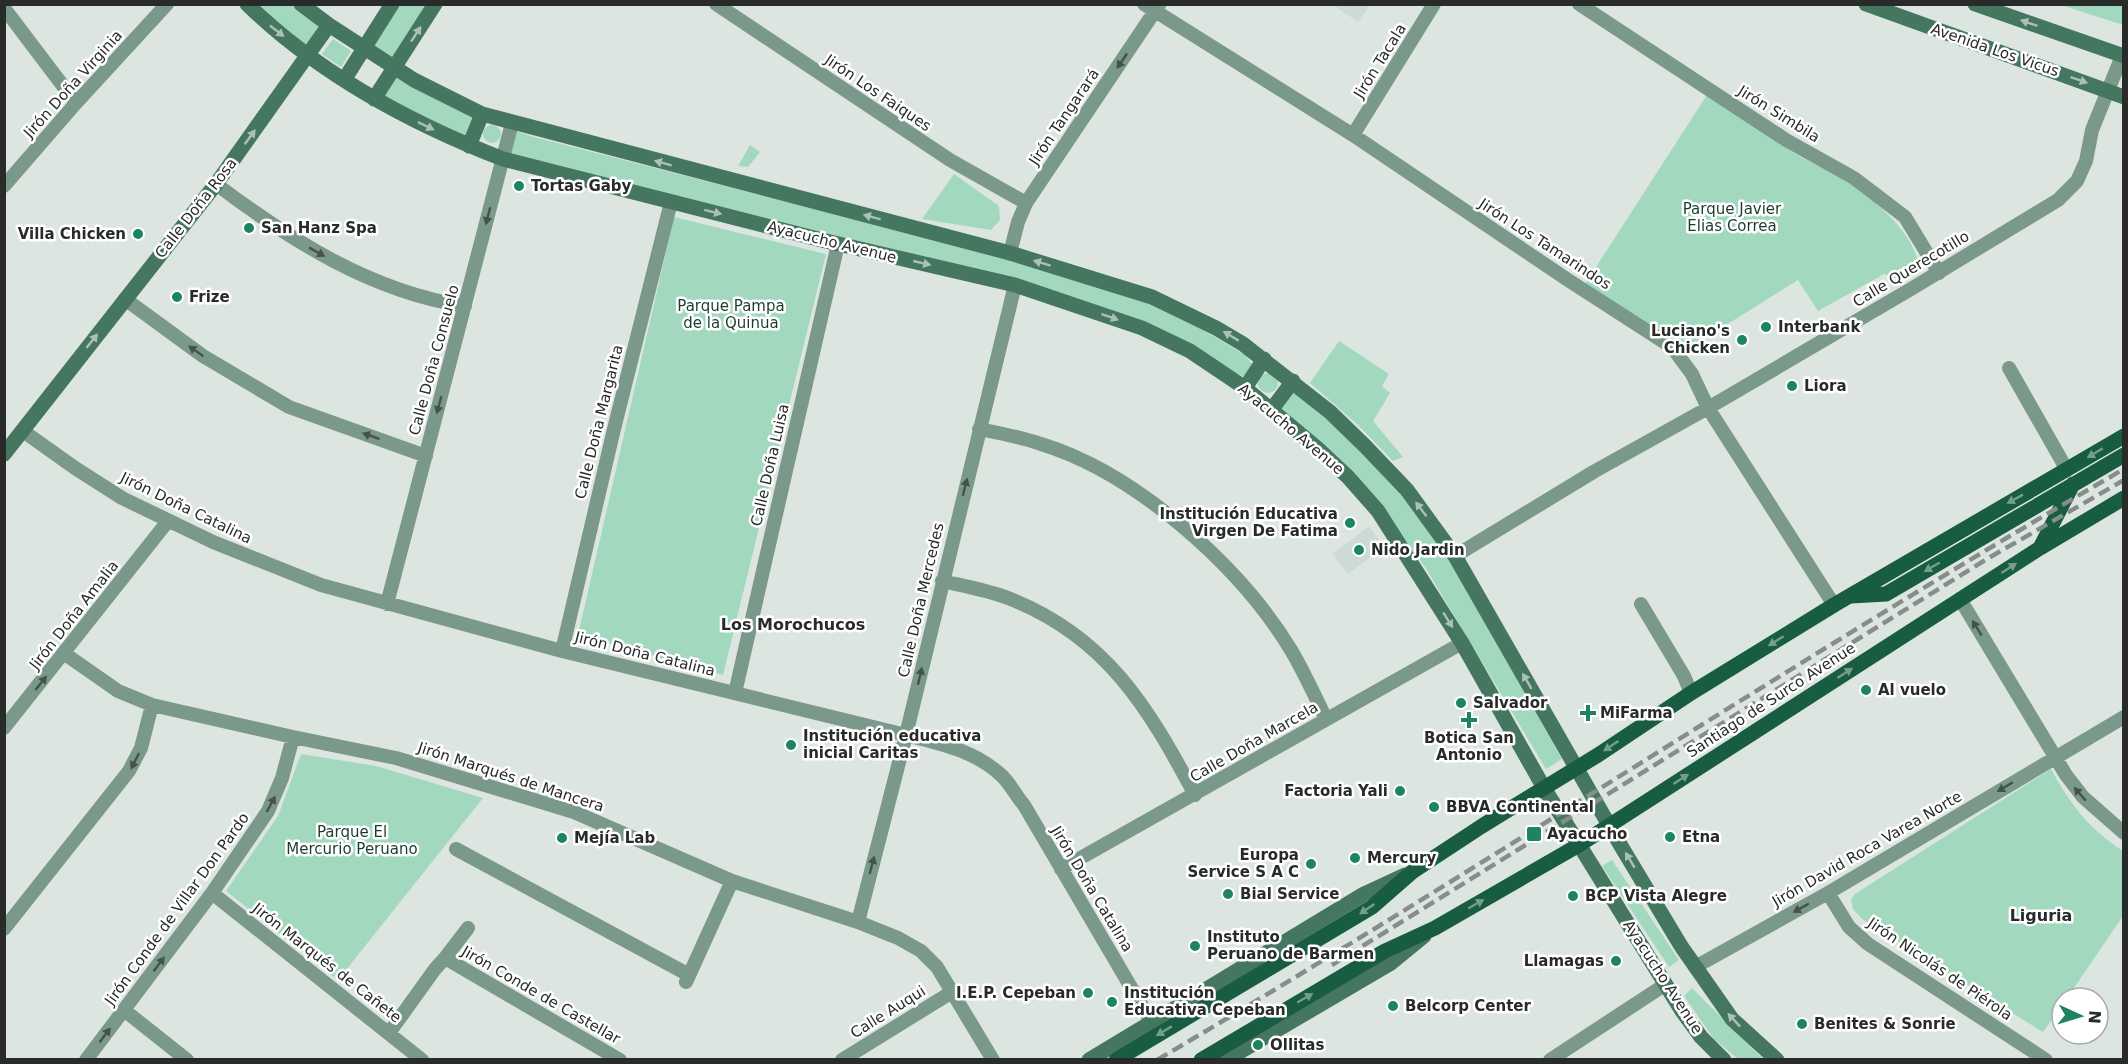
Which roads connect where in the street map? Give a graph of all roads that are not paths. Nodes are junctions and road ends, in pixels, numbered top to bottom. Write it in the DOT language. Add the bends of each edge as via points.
graph roads {
  1 [pos="167,4"];
  2 [pos="247,4"];
  3 [pos="301,4"];
  4 [pos="392,4"];
  5 [pos="435,4"];
  6 [pos="716,4"];
  7 [pos="1434,4"];
  8 [pos="1579,4"];
  9 [pos="1866,4"];
  10 [pos="1975,4"];
  11 [pos="1152,7"];
  12 [pos="4,8"];
  13 [pos="329,25"];
  14 [pos="363,48"];
  15 [pos="308,55"];
  16 [pos="2122,56"];
  17 [pos="394,68"];
  18 [pos="344,80"];
  19 [pos="2108,90"];
  20 [pos="2124,97"];
  21 [pos="374,99"];
  22 [pos="76,103"];
  23 [pos="482,114"];
  24 [pos="512,123"];
  25 [pos="1353,135"];
  26 [pos="469,147"];
  27 [pos="503,159"];
  28 [pos="216,184"];
  29 [pos="4,186"];
  30 [pos="670,202"];
  31 [pos="1026,203"];
  32 [pos="838,244"];
  33 [pos="1010,253"];
  34 [pos="1939,273"];
  35 [pos="1015,285"];
  36 [pos="125,299"];
  37 [pos="465,306"];
  38 [pos="1264,358"];
  39 [pos="2009,368"];
  40 [pos="1293,381"];
  41 [pos="1245,388"];
  42 [pos="1708,408"];
  43 [pos="1272,409"];
  44 [pos="979,429"];
  45 [pos="23,431"];
  46 [pos="2124,436"];
  47 [pos="4,454"];
  48 [pos="2124,455"];
  49 [pos="426,456"];
  50 [pos="2070,477"];
  51 [pos="2124,498"];
  52 [pos="168,521"];
  53 [pos="2040,548"];
  54 [pos="1455,556"];
  55 [pos="942,581"];
  56 [pos="1960,599"];
  57 [pos="387,604"];
  58 [pos="1641,604"];
  59 [pos="1834,605"];
  60 [pos="1462,643"];
  61 [pos="562,651"];
  62 [pos="64,654"];
  63 [pos="735,693"];
  64 [pos="1691,693"];
  65 [pos="152,705"];
  66 [pos="2124,717"];
  67 [pos="1326,719"];
  68 [pos="4,728"];
  69 [pos="906,735"];
  70 [pos="293,737"];
  71 [pos="2055,757"];
  72 [pos="1578,768"];
  73 [pos="1544,788"];
  74 [pos="1195,795"];
  75 [pos="1609,825"];
  76 [pos="2124,833"];
  77 [pos="1579,844"];
  78 [pos="456,849"];
  79 [pos="1061,869"];
  80 [pos="1412,872"];
  81 [pos="732,880"];
  82 [pos="212,893"];
  83 [pos="1828,893"];
  84 [pos="858,922"];
  85 [pos="468,928"];
  86 [pos="1435,928"];
  87 [pos="4,929"];
  88 [pos="445,958"];
  89 [pos="1695,967"];
  90 [pos="1666,984"];
  91 [pos="952,992"];
  92 [pos="123,1010"];
  93 [pos="1152,1023"];
  94 [pos="389,1033"];
  95 [pos="86,1059"];
  96 [pos="188,1059"];
  97 [pos="422,1059"];
  98 [pos="620,1059"];
  99 [pos="842,1059"];
  100 [pos="993,1059"];
  101 [pos="1089,1059"];
  102 [pos="1116,1059"];
  103 [pos="1201,1059"];
  104 [pos="1226,1059"];
  105 [pos="1550,1059"];
  106 [pos="1724,1059"];
  107 [pos="1777,1059"];
  108 [pos="2046,1059"];
  1 -- 22 [label="street, Jirón Doña Virginia"];
  2 -- 15 [label="main road, one-way"];
  3 -- 13 [label="main road"];
  4 -- 14 [label="main road"];
  17 -- 5 [label="main road, one-way"];
  6 -- 31 [label="street, Jirón Los Faiques" via="950,160"];
  7 -- 25 [label="street, Jirón Tacala"];
  8 -- 34 [label="street, Jirón Simbila" via="1786,140 1854,178 1905,217"];
  9 -- 19 [label="main road, Avenida Los Vicus, one-way"];
  16 -- 10 [label="main road, one-way"];
  11 -- 25 [label="street, Jirón Los Tamarindos"];
  11 -- 31 [label="street, Jirón Tangarará, one-way"];
  12 -- 22 [label="street"];
  13 -- 14 [label="main road"];
  13 -- 15 [label="main road, Calle Doña Rosa"];
  14 -- 17 [label="main road"];
  14 -- 18 [label="main road"];
  15 -- 18 [label="main road, Ayacucho Avenue"];
  28 -- 15 [label="main road, Calle Doña Rosa, one-way"];
  16 -- 19 [label="street, Calle Querecotillo"];
  17 -- 21 [label="main road"];
  17 -- 23 [label="main road"];
  18 -- 21 [label="main road, Ayacucho Avenue"];
  19 -- 20 [label="main road, Avenida Los Vicus"];
  19 -- 34 [label="street, Calle Querecotillo" via="2077,181 2058,200"];
  21 -- 26 [label="main road, Ayacucho Avenue, one-way"];
  22 -- 29 [label="street, Jirón Doña Virginia"];
  23 -- 24 [label="main road"];
  23 -- 26 [label="main road"];
  24 -- 27 [label="street, Calle Doña Consuelo"];
  33 -- 24 [label="main road, one-way"];
  25 -- 42 [label="street, Jirón Los Tamarindos" via="1672,347 1692,374"];
  26 -- 27 [label="main road, Ayacucho Avenue"];
  27 -- 30 [label="main road, Ayacucho Avenue"];
  27 -- 37 [label="street, Calle Doña Consuelo, one-way"];
  28 -- 36 [label="main road, Calle Doña Rosa"];
  28 -- 37 [label="street, one-way" via="274,227 329,258 405,291"];
  30 -- 32 [label="main road, Ayacucho Avenue, one-way"];
  30 -- 61 [label="street, Calle Doña Margarita"];
  31 -- 33 [label="street, Jirón Tangarará"];
  32 -- 35 [label="main road, Ayacucho Avenue, one-way"];
  32 -- 63 [label="street, Calle Doña Luisa"];
  38 -- 33 [label="main road, one-way" via="1216,328 1152,297"];
  34 -- 42 [label="street, Calle Querecotillo"];
  35 -- 41 [label="main road, Ayacucho Avenue, one-way" via="1142,328 1190,351"];
  35 -- 44 [label="street, Calle Doña Mercedes"];
  45 -- 36 [label="main road, Calle Doña Rosa, one-way"];
  49 -- 36 [label="street, one-way" via="289,407 203,356"];
  37 -- 49 [label="street, Calle Doña Consuelo, one-way"];
  38 -- 40 [label="main road"];
  38 -- 41 [label="main road"];
  39 -- 50 [label="street"];
  40 -- 43 [label="main road"];
  54 -- 40 [label="main road, one-way" via="1407,490 1330,412"];
  41 -- 43 [label="main road, Ayacucho Avenue"];
  42 -- 54 [label="street, Calle Querecotillo"];
  42 -- 59 [label="street, Jirón Los Tamarindos"];
  43 -- 60 [label="main road, Ayacucho Avenue, one-way" via="1348,477 1378,511"];
  55 -- 44 [label="street, Calle Doña Mercedes, one-way"];
  44 -- 67 [label="street" via="1066,454 1121,482 1182,527 1260,606 1291,650"];
  45 -- 47 [label="main road, Calle Doña Rosa"];
  45 -- 52 [label="street, Jirón Doña Catalina" via="100,484"];
  46 -- 50 [label="main road, one-way"];
  48 -- 50 [label="main road"];
  49 -- 57 [label="street, Calle Doña Consuelo"];
  50 -- 53 [label="main road"];
  50 -- 59 [label="main road, one-way" via="1985,516"];
  51 -- 53 [label="main road, Santiago de Surco Avenue"];
  52 -- 57 [label="street, Jirón Doña Catalina" via="293,575"];
  52 -- 62 [label="street, Jirón Doña Amalia"];
  56 -- 53 [label="main road, Santiago de Surco Avenue, one-way"];
  72 -- 54 [label="main road, one-way"];
  69 -- 55 [label="street, Calle Doña Mercedes, one-way"];
  55 -- 74 [label="street" via="992,592 1027,606 1088,645 1137,696"];
  71 -- 56 [label="street, one-way"];
  75 -- 56 [label="main road, Santiago de Surco Avenue, one-way"];
  57 -- 61 [label="street, Jirón Doña Catalina"];
  58 -- 64 [label="street"];
  59 -- 64 [label="main road, one-way"];
  60 -- 67 [label="street, Calle Doña Marcela"];
  60 -- 73 [label="main road, Ayacucho Avenue"];
  61 -- 63 [label="street, Jirón Doña Catalina"];
  62 -- 65 [label="street, Jirón Marqués de Mancera" via="118,692"];
  68 -- 62 [label="street, Jirón Doña Amalia, one-way"];
  63 -- 69 [label="street, Jirón Doña Catalina"];
  64 -- 72 [label="main road, one-way"];
  65 -- 70 [label="street, Jirón Marqués de Mancera"];
  65 -- 87 [label="street, one-way" via="141,748 129,771"];
  66 -- 71 [label="street, Jirón David Roca Varea Norte"];
  67 -- 74 [label="street, Calle Doña Marcela"];
  69 -- 79 [label="street, Jirón Doña Catalina" via="976,756 1002,776"];
  84 -- 69 [label="street, Calle Doña Mercedes, one-way"];
  70 -- 81 [label="street, Jirón Marqués de Mancera" via="396,758 574,812"];
  82 -- 70 [label="street, Jirón Conde de Villar Don Pardo, one-way" via="275,799"];
  76 -- 71 [label="street, one-way" via="2083,797"];
  71 -- 83 [label="street, Jirón David Roca Varea Norte, one-way"];
  72 -- 73 [label="main road"];
  72 -- 75 [label="main road"];
  73 -- 77 [label="main road, Ayacucho Avenue"];
  73 -- 80 [label="main road"];
  74 -- 79 [label="street, Calle Doña Marcela"];
  75 -- 77 [label="main road, Santiago de Surco Avenue"];
  89 -- 75 [label="main road, one-way"];
  86 -- 77 [label="main road, Santiago de Surco Avenue, one-way"];
  77 -- 90 [label="main road, Ayacucho Avenue"];
  78 -- 81 [label="street" via="688,978"];
  79 -- 93 [label="street, Jirón Doña Catalina"];
  80 -- 93 [label="main road" via="1364,894"];
  80 -- 102 [label="main road, one-way" via="1372,907"];
  81 -- 84 [label="street, Jirón Marqués de Mancera"];
  92 -- 82 [label="street, Jirón Conde de Villar Don Pardo, one-way"];
  82 -- 94 [label="street, Jirón Marqués de Cañete"];
  83 -- 89 [label="street, Jirón David Roca Varea Norte, one-way"];
  83 -- 108 [label="street, Jirón Nicolás de Piérola" via="1849,927 1868,944"];
  84 -- 91 [label="street, Jirón Marqués de Mancera" via="921,951 937,967"];
  85 -- 88 [label="street"];
  103 -- 86 [label="main road, Santiago de Surco Avenue, one-way" via="1385,951"];
  86 -- 104 [label="main road, Santiago de Surco Avenue" via="1391,963"];
  88 -- 94 [label="street"];
  88 -- 98 [label="street, Jirón Conde de Castellar"];
  107 -- 89 [label="main road, one-way" via="1732,1019"];
  90 -- 105 [label="street"];
  90 -- 106 [label="main road, Ayacucho Avenue" via="1701,1037"];
  91 -- 99 [label="street, Calle Auqui"];
  91 -- 100 [label="street, Jirón Marqués de Mancera"];
  95 -- 92 [label="street, Jirón Conde de Villar Don Pardo, one-way"];
  92 -- 96 [label="street"];
  93 -- 101 [label="main road"];
  94 -- 97 [label="street, Jirón Marqués de Cañete"];
}
